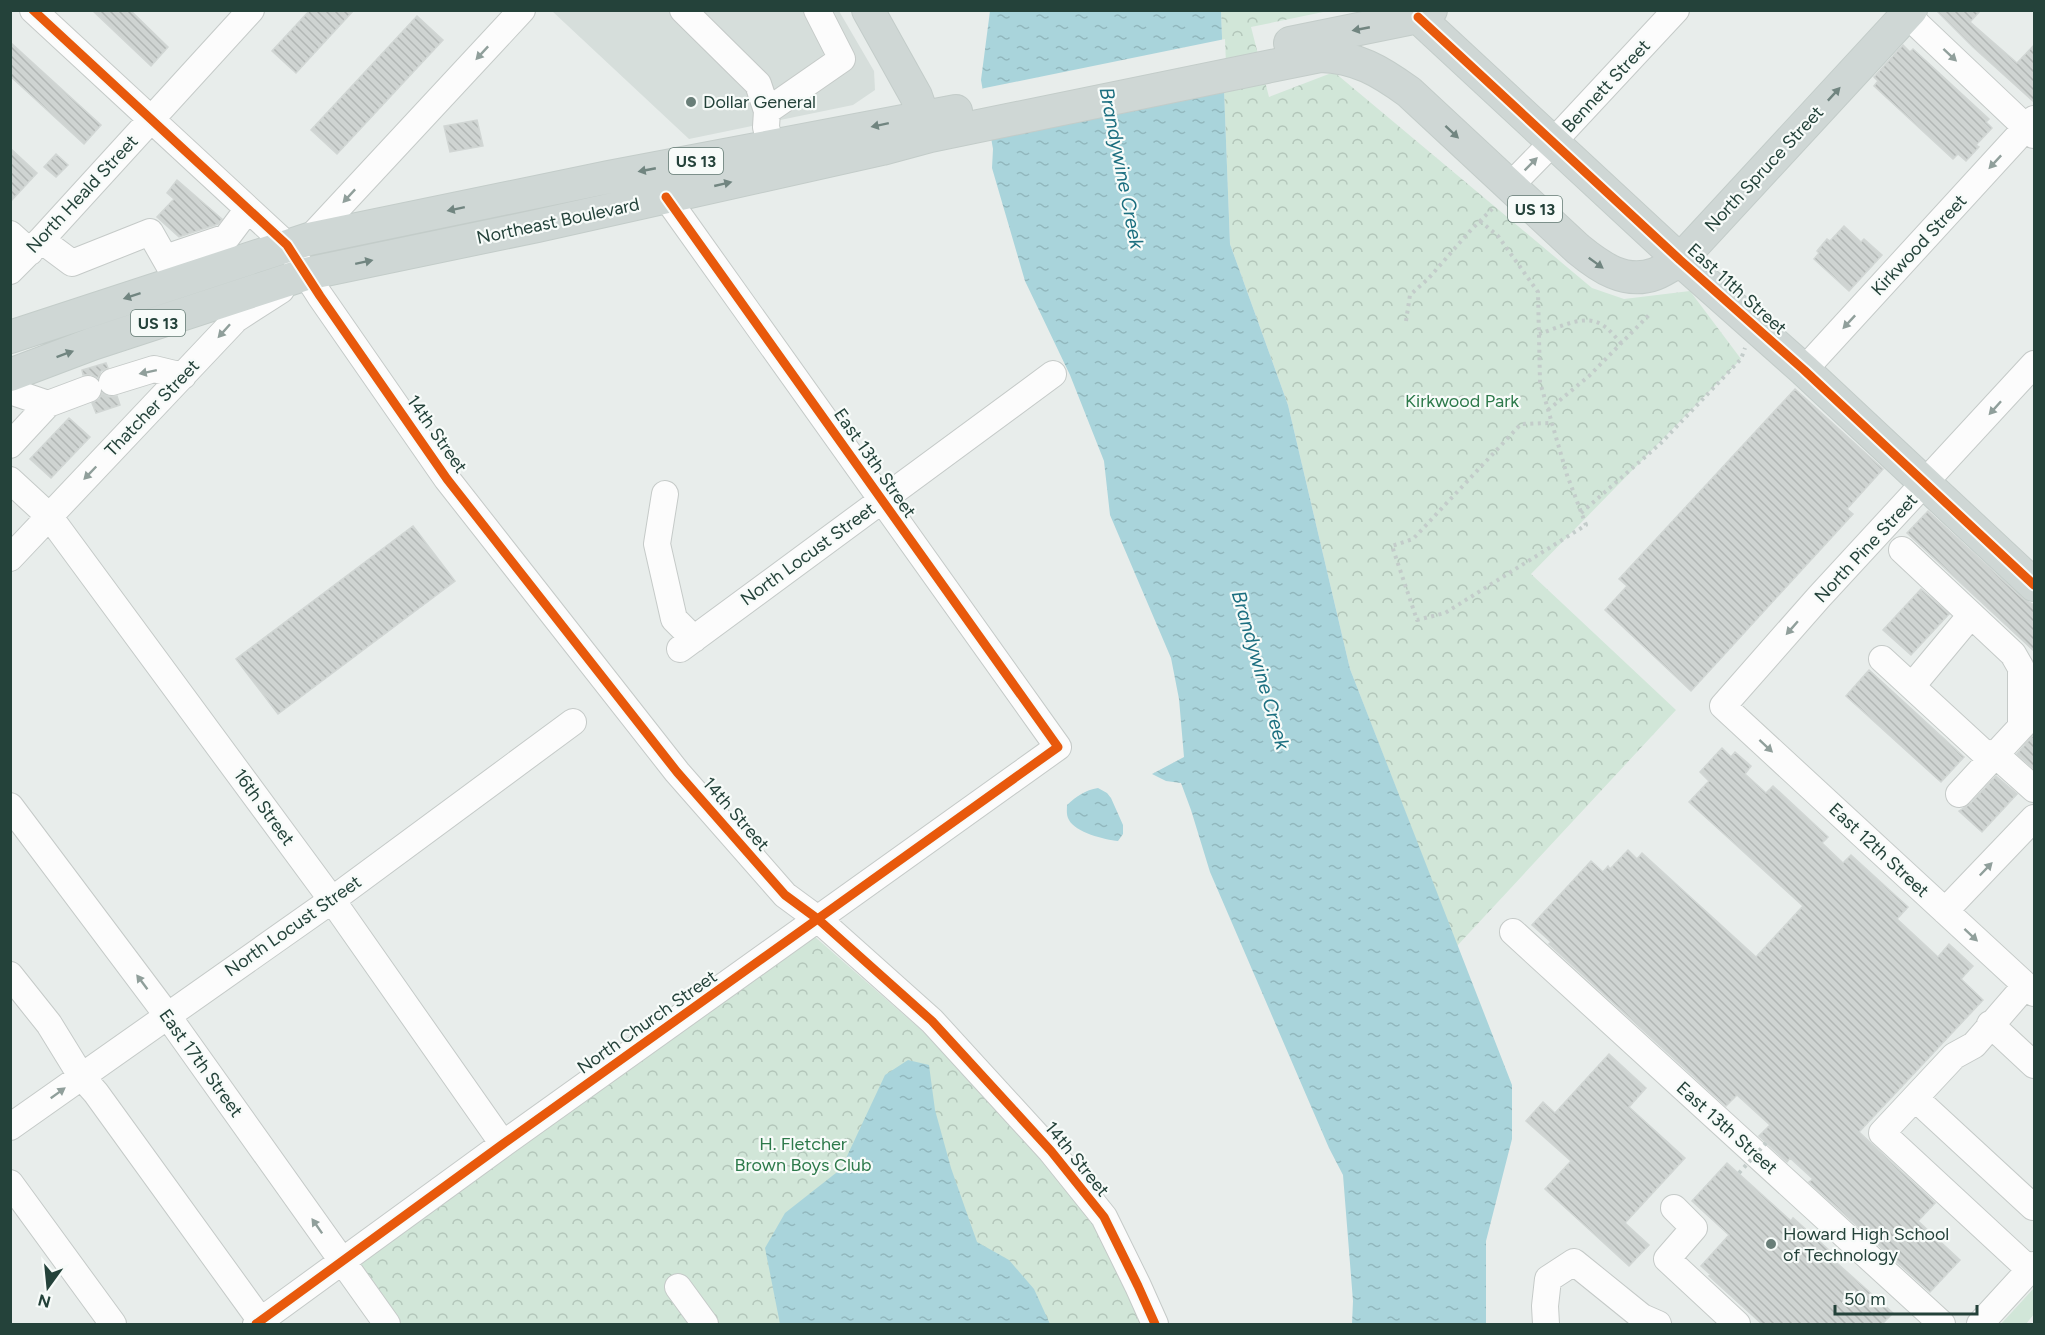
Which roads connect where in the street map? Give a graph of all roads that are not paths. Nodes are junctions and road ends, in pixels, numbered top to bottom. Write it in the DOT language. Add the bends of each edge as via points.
graph roads {
  1 [pos="33,10"];
  2 [pos="251,10"];
  3 [pos="522,10"];
  4 [pos="683,10"];
  5 [pos="817,10"];
  6 [pos="868,10"];
  7 [pos="1676,10"];
  8 [pos="1907,12"];
  9 [pos="1425,14"];
  10 [pos="1254,60"];
  11 [pos="767,111"];
  12 [pos="151,120"];
  13 [pos="927,126"];
  14 [pos="2032,128"];
  15 [pos="1553,142"];
  16 [pos="771,147"];
  17 [pos="1504,195"];
  18 [pos="666,197"];
  19 [pos="248,209"];
  20 [pos="10,234"];
  21 [pos="298,242"];
  22 [pos="36,246"];
  23 [pos="232,250"];
  24 [pos="1680,260"];
  25 [pos="172,270"];
  26 [pos="10,271"];
  27 [pos="313,285"];
  28 [pos="10,337"];
  29 [pos="2034,364"];
  30 [pos="1804,370"];
  31 [pos="1053,374"];
  32 [pos="10,375"];
  33 [pos="183,376"];
  34 [pos="112,382"];
  35 [pos="88,389"];
  36 [pos="10,391"];
  37 [pos="48,404"];
  38 [pos="10,445"];
  39 [pos="10,480"];
  40 [pos="1925,484"];
  41 [pos="665,494"];
  42 [pos="882,500"];
  43 [pos="49,516"];
  44 [pos="1902,550"];
  45 [pos="10,558"];
  46 [pos="2034,585"];
  47 [pos="1971,615"];
  48 [pos="1882,659"];
  49 [pos="1912,686"];
  50 [pos="1723,706"];
  51 [pos="2028,720"];
  52 [pos="573,722"];
  53 [pos="1058,747"];
  54 [pos="1996,754"];
  55 [pos="2034,789"];
  56 [pos="1959,794"];
  57 [pos="10,806"];
  58 [pos="2034,818"];
  59 [pos="332,900"];
  60 [pos="1945,911"];
  61 [pos="819,920"];
  62 [pos="1513,932"];
  63 [pos="10,975"];
  64 [pos="2030,989"];
  65 [pos="167,1015"];
  66 [pos="1990,1024"];
  67 [pos="2034,1065"];
  68 [pos="81,1076"];
  69 [pos="1915,1098"];
  70 [pos="10,1127"];
  71 [pos="503,1144"];
  72 [pos="10,1183"];
  73 [pos="2034,1205"];
  74 [pos="1674,1208"];
  75 [pos="342,1262"];
  76 [pos="2032,1267"];
  77 [pos="678,1287"];
  78 [pos="259,1323"];
  79 [pos="113,1324"];
  80 [pos="387,1324"];
  81 [pos="705,1324"];
  82 [pos="1155,1324"];
  83 [pos="1546,1324"];
  84 [pos="1658,1324"];
  85 [pos="1737,1324"];
  86 [pos="1942,1324"];
  87 [pos="1980,1324"];
  1 -- 12 [label="street, 14th Street"];
  2 -- 12 [label="street, North Heald Street"];
  3 -- 21 [label="street, one-way"];
  4 -- 11 [label="street" via="758,84"];
  5 -- 11 [label="street" via="842,58"];
  6 -- 13 [label="main road" via="916,96"];
  7 -- 15 [label="street, Bennett Street"];
  8 -- 14 [label="street, one-way"];
  24 -- 8 [label="main road, North Spruce Street / US 13, one-way"];
  9 -- 10 [label="main road, US 13, one-way"];
  9 -- 15 [label="main road, East 11th Street"];
  10 -- 13 [label="main road, Northeast Boulevard / US 13"];
  10 -- 17 [label="main road, North Spruce Street / US 13, one-way" via="1339,57 1388,76 1409,92"];
  11 -- 16 [label="street"];
  12 -- 19 [label="street, 14th Street"];
  12 -- 22 [label="street, North Heald Street"];
  13 -- 16 [label="main road, Northeast Boulevard / US 13, one-way"];
  18 -- 13 [label="main road, Northeast Boulevard / US 13, one-way"];
  14 -- 30 [label="street, Kirkwood Street, one-way"];
  17 -- 15 [label="street, Bennett Street, one-way"];
  15 -- 24 [label="main road, East 11th Street"];
  16 -- 21 [label="main road, Northeast Boulevard / US 13, one-way"];
  17 -- 24 [label="main road, North Spruce Street / US 13, one-way" via="1601,268 1629,277 1646,276"];
  27 -- 18 [label="main road, Northeast Boulevard / US 13, one-way"];
  18 -- 42 [label="street, East 13th Street"];
  19 -- 21 [label="street, 14th Street"];
  19 -- 23 [label="street"];
  20 -- 22 [label="street"];
  21 -- 23 [label="main road, Northeast Boulevard / US 13"];
  21 -- 27 [label="street, 14th Street"];
  22 -- 25 [label="street" via="72,263 150,232"];
  22 -- 26 [label="street, North Heald Street"];
  23 -- 25 [label="main road, Northeast Boulevard / US 13"];
  24 -- 30 [label="main road, East 11th Street"];
  25 -- 28 [label="main road, Northeast Boulevard / US 13, one-way"];
  32 -- 27 [label="main road, Northeast Boulevard / US 13, one-way" via="93,344"];
  27 -- 33 [label="street, Thatcher Street, one-way" via="236,319"];
  27 -- 61 [label="street, 14th Street" via="447,478 677,772 785,895"];
  29 -- 40 [label="street, North Pine Street, one-way"];
  30 -- 40 [label="main road, East 11th Street"];
  31 -- 42 [label="street, North Locust Street"];
  33 -- 34 [label="street, one-way" via="154,369"];
  33 -- 43 [label="street, Thatcher Street, one-way"];
  35 -- 37 [label="street"];
  36 -- 37 [label="street"];
  37 -- 38 [label="street"];
  39 -- 43 [label="street, 16th Street"];
  40 -- 46 [label="main road, East 11th Street"];
  40 -- 50 [label="street, North Pine Street, one-way"];
  41 -- 42 [label="street, North Locust Street" via="657,544 674,619 687,644"];
  42 -- 53 [label="street, East 13th Street"];
  43 -- 45 [label="street, Thatcher Street"];
  43 -- 59 [label="street, 16th Street"];
  44 -- 47 [label="street"];
  47 -- 49 [label="street"];
  47 -- 51 [label="street" via="2013,654 2021,668"];
  48 -- 49 [label="street"];
  49 -- 54 [label="street" via="1983,752"];
  50 -- 60 [label="street, East 12th Street, one-way"];
  51 -- 54 [label="street"];
  52 -- 59 [label="street, North Locust Street"];
  53 -- 61 [label="street, North Church Street"];
  54 -- 55 [label="street"];
  54 -- 56 [label="street"];
  65 -- 57 [label="street, East 17th Street, one-way"];
  60 -- 58 [label="street, one-way"];
  59 -- 65 [label="street, North Locust Street"];
  59 -- 71 [label="street, 16th Street"];
  60 -- 64 [label="street, East 12th Street, one-way"];
  61 -- 71 [label="street, North Church Street"];
  61 -- 82 [label="street, 14th Street" via="932,1021 1051,1151 1104,1218"];
  62 -- 86 [label="street, East 13th Street"];
  63 -- 68 [label="street" via="49,1024"];
  64 -- 66 [label="street"];
  65 -- 68 [label="street, North Locust Street"];
  75 -- 65 [label="street, East 17th Street, one-way"];
  66 -- 67 [label="street"];
  66 -- 69 [label="street"];
  70 -- 68 [label="street, North Locust Street, one-way"];
  68 -- 78 [label="street"];
  69 -- 73 [label="street"];
  69 -- 76 [label="street" via="1882,1133"];
  71 -- 75 [label="street, North Church Street"];
  72 -- 79 [label="street"];
  74 -- 85 [label="street" via="1694,1228 1667,1259"];
  75 -- 78 [label="street, North Church Street"];
  75 -- 80 [label="street, East 17th Street"];
  76 -- 87 [label="street"];
  77 -- 81 [label="street"];
  83 -- 84 [label="street" via="1548,1279 1574,1262 1642,1317"];
}
